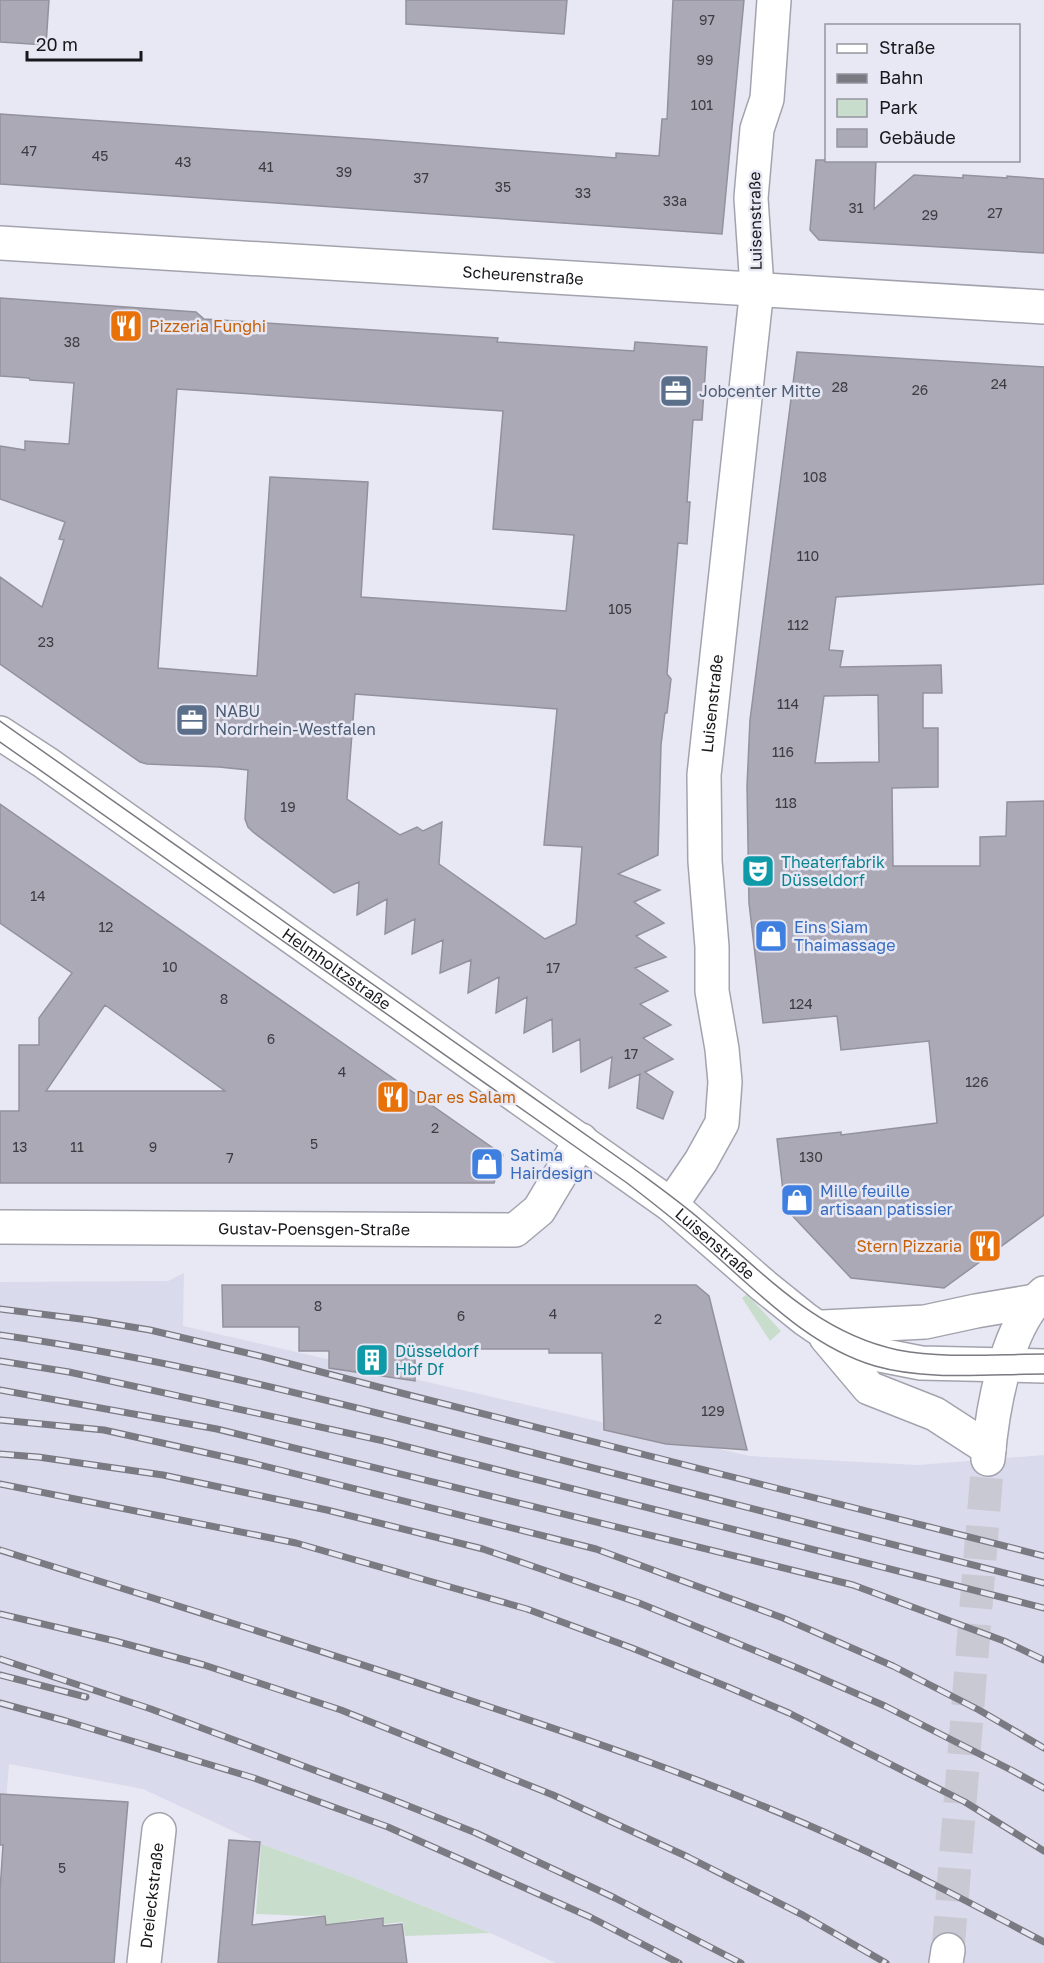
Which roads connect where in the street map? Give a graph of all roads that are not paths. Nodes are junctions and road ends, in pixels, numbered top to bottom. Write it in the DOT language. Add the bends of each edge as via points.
graph roads {
  1 [pos="774,0"];
  2 [pos="0,243"];
  3 [pos="757,288"];
  4 [pos="1044,307"];
  5 [pos="0,733"];
  6 [pos="581,1140"];
  7 [pos="671,1205"];
  8 [pos="0,1227"];
  9 [pos="1039,1297"];
  10 [pos="818,1328"];
  11 [pos="1005,1365"];
  12 [pos="1044,1366"];
  13 [pos="159,1830"];
  14 [pos="144,1963"];
  1 -- 3 [label="street, Luisenstraße" via="767,99 757,129 752,198"];
  2 -- 3 [label="street, Scheurenstraße"];
  3 -- 4 [label="street, Scheurenstraße"];
  3 -- 7 [label="street, Luisenstraße" via="704,775 712,992 725,1082 722,1123"];
  5 -- 6 [label="street, Helmholtzstraße"];
  6 -- 7 [label="street, Helmholtzstraße"];
  6 -- 8 [label="street, Gustav-Poensgen-Straße" via="539,1210 515,1230"];
  7 -- 10 [label="street, Luisenstraße"];
  9 -- 10 [label="street" via="925,1322"];
  9 -- 11 [label="street" via="1017,1331"];
  10 -- 11 [label="street, Luisenstraße" via="875,1354 904,1361"];
  10 -- 11 [label="street, Luisenstraße" via="869,1388 935,1414 989,1454"];
  11 -- 12 [label="street, Luisenstraße"];
  13 -- 14 [label="street, Dreieckstraße"];
}
